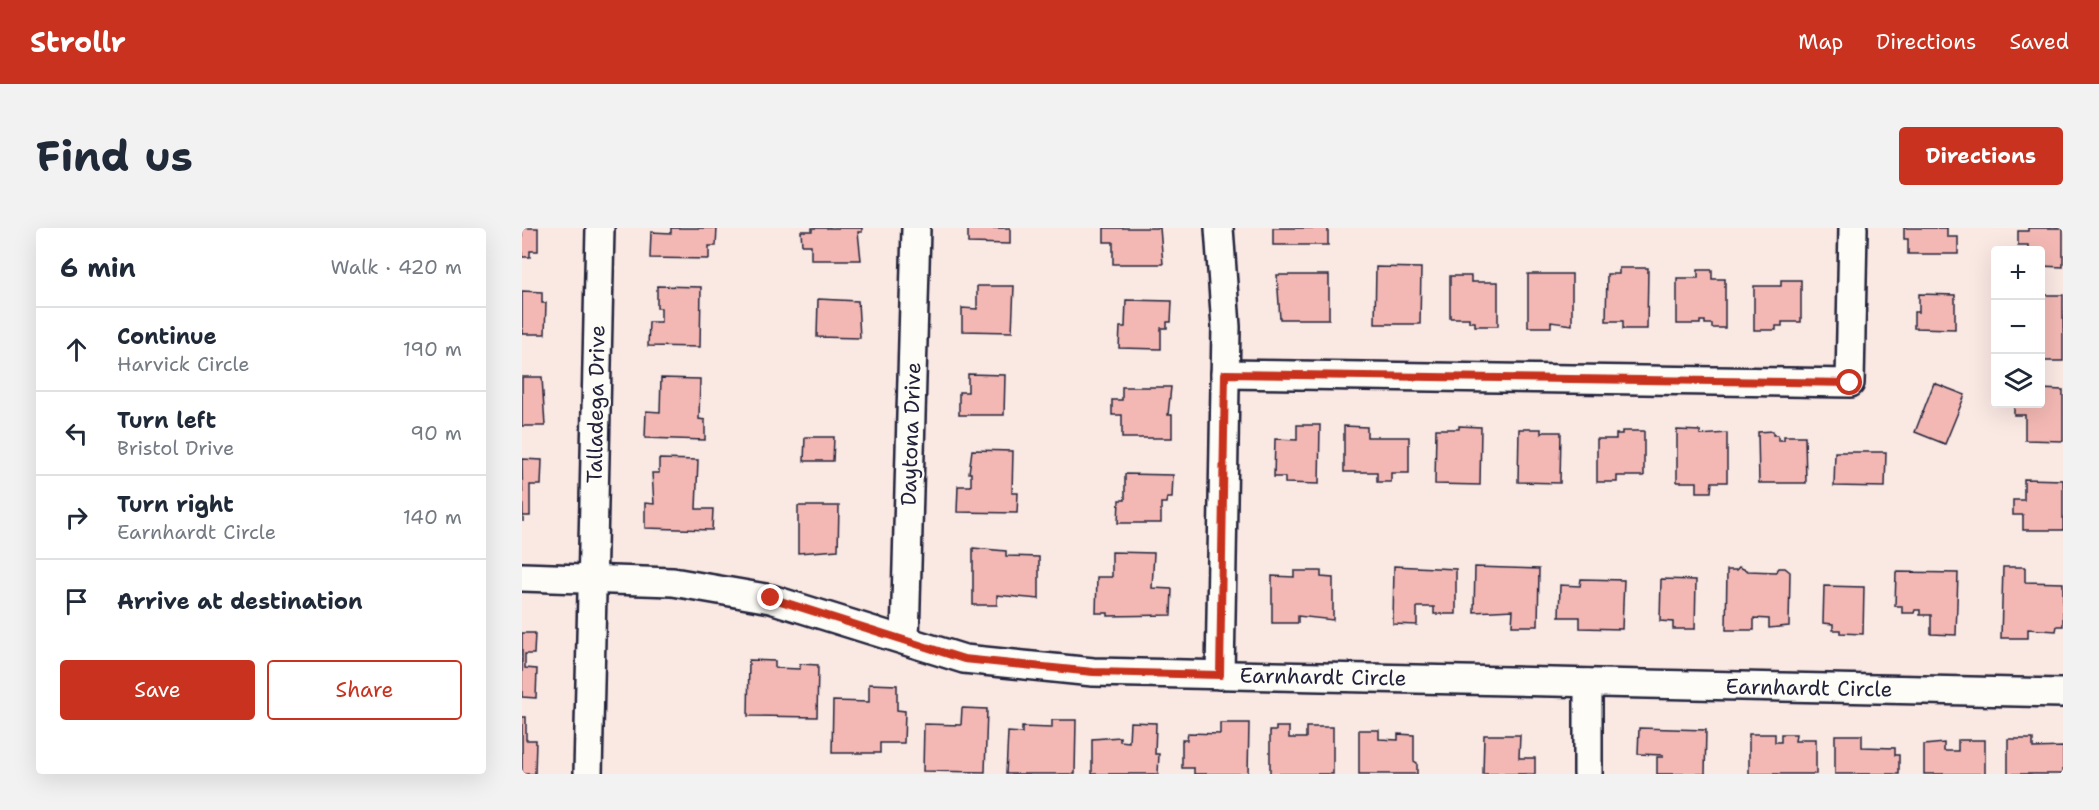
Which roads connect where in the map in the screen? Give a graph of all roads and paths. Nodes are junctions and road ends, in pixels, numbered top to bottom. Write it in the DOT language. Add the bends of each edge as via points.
graph roads {
  1 [pos="600,228"];
  2 [pos="916,228"];
  3 [pos="1219,228"];
  4 [pos="1853,228"];
  5 [pos="1225,374"];
  6 [pos="522,577"];
  7 [pos="593,580"];
  8 [pos="905,640"];
  9 [pos="1220,675"];
  10 [pos="1588,683"];
  11 [pos="2063,693"];
  12 [pos="588,774"];
  13 [pos="1588,774"];
  1 -- 7 [label="street, Talladega Drive"];
  2 -- 8 [label="street, Daytona Drive"];
  3 -- 5 [label="street"];
  4 -- 5 [label="street" via="1850,383"];
  5 -- 9 [label="street"];
  6 -- 7 [label="street, Earnhardt Circle"];
  7 -- 8 [label="street, Earnhardt Circle" via="673,582 771,598"];
  7 -- 12 [label="street, Talladega Drive"];
  8 -- 9 [label="street, Earnhardt Circle" via="964,659 1093,672"];
  9 -- 10 [label="street, Earnhardt Circle"];
  10 -- 11 [label="street, Earnhardt Circle"];
  10 -- 13 [label="street"];
}
